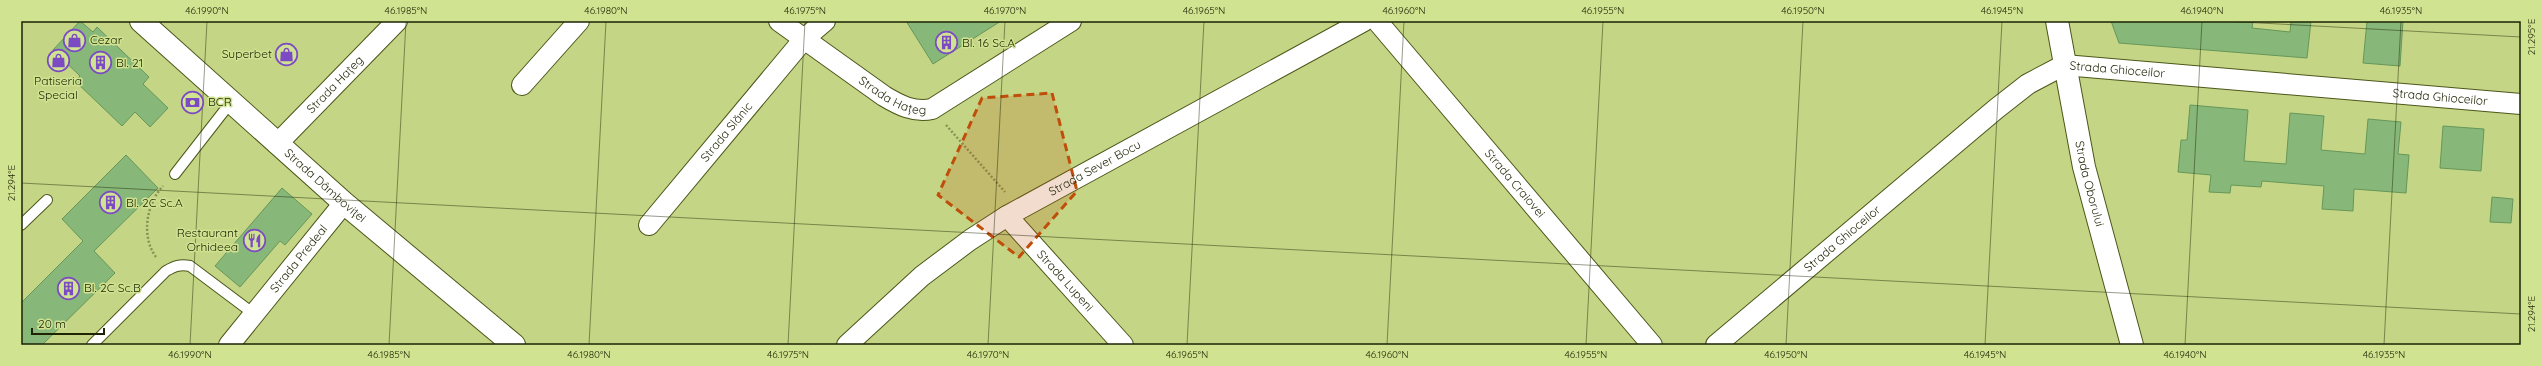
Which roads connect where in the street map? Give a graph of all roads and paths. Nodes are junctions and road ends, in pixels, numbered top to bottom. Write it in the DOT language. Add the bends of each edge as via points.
graph roads {
  1 [pos="141,21"];
  2 [pos="579,21"];
  3 [pos="779,21"];
  4 [pos="825,21"];
  5 [pos="1071,21"];
  6 [pos="1364,21"];
  7 [pos="1377,21"];
  8 [pos="2057,21"];
  9 [pos="394,22"];
  10 [pos="804,39"];
  11 [pos="2064,65"];
  12 [pos="522,84"];
  13 [pos="231,102"];
  14 [pos="2521,104"];
  15 [pos="932,109"];
  16 [pos="277,144"];
  17 [pos="175,174"];
  18 [pos="47,200"];
  19 [pos="344,203"];
  20 [pos="1013,213"];
  21 [pos="21,225"];
  22 [pos="649,225"];
  23 [pos="168,270"];
  24 [pos="254,314"];
  25 [pos="92,345"];
  26 [pos="229,345"];
  27 [pos="514,345"];
  28 [pos="847,345"];
  29 [pos="1123,345"];
  30 [pos="1652,345"];
  31 [pos="1716,345"];
  32 [pos="2132,345"];
  1 -- 13 [label="street, Strada Dâmboviței"];
  2 -- 12 [label="street"];
  3 -- 10 [label="street, Strada Hațeg"];
  4 -- 10 [label="street, Strada Slănic"];
  5 -- 15 [label="street, Strada Hațeg"];
  6 -- 20 [label="street, Strada Sever Bocu"];
  7 -- 30 [label="street, Strada Craiovei"];
  8 -- 11 [label="street, Strada Oborului"];
  9 -- 16 [label="street, Strada Hațeg"];
  10 -- 15 [label="street, Strada Hațeg" via="884,96 901,105 922,111"];
  10 -- 22 [label="street, Strada Slănic"];
  11 -- 14 [label="street, Strada Ghioceilor"];
  11 -- 31 [label="street, Strada Ghioceilor" via="2028,84 1996,109"];
  11 -- 32 [label="street, Strada Oborului" via="2084,168"];
  13 -- 16 [label="street, Strada Dâmboviței"];
  13 -- 17 [label="lane"];
  15 -- 20 [label="path"];
  16 -- 19 [label="street, Strada Dâmboviței"];
  17 -- 23 [label="path" via="157,194 145,230 154,256"];
  18 -- 21 [label="lane"];
  19 -- 24 [label="street, Strada Predeal"];
  19 -- 27 [label="street, Strada Dâmboviței"];
  20 -- 28 [label="street, Strada Sever Bocu" via="970,240 922,276"];
  20 -- 29 [label="street, Strada Lupeni"];
  23 -- 24 [label="lane" via="178,265 190,266"];
  23 -- 25 [label="lane"];
  24 -- 26 [label="street, Strada Predeal"];
}
